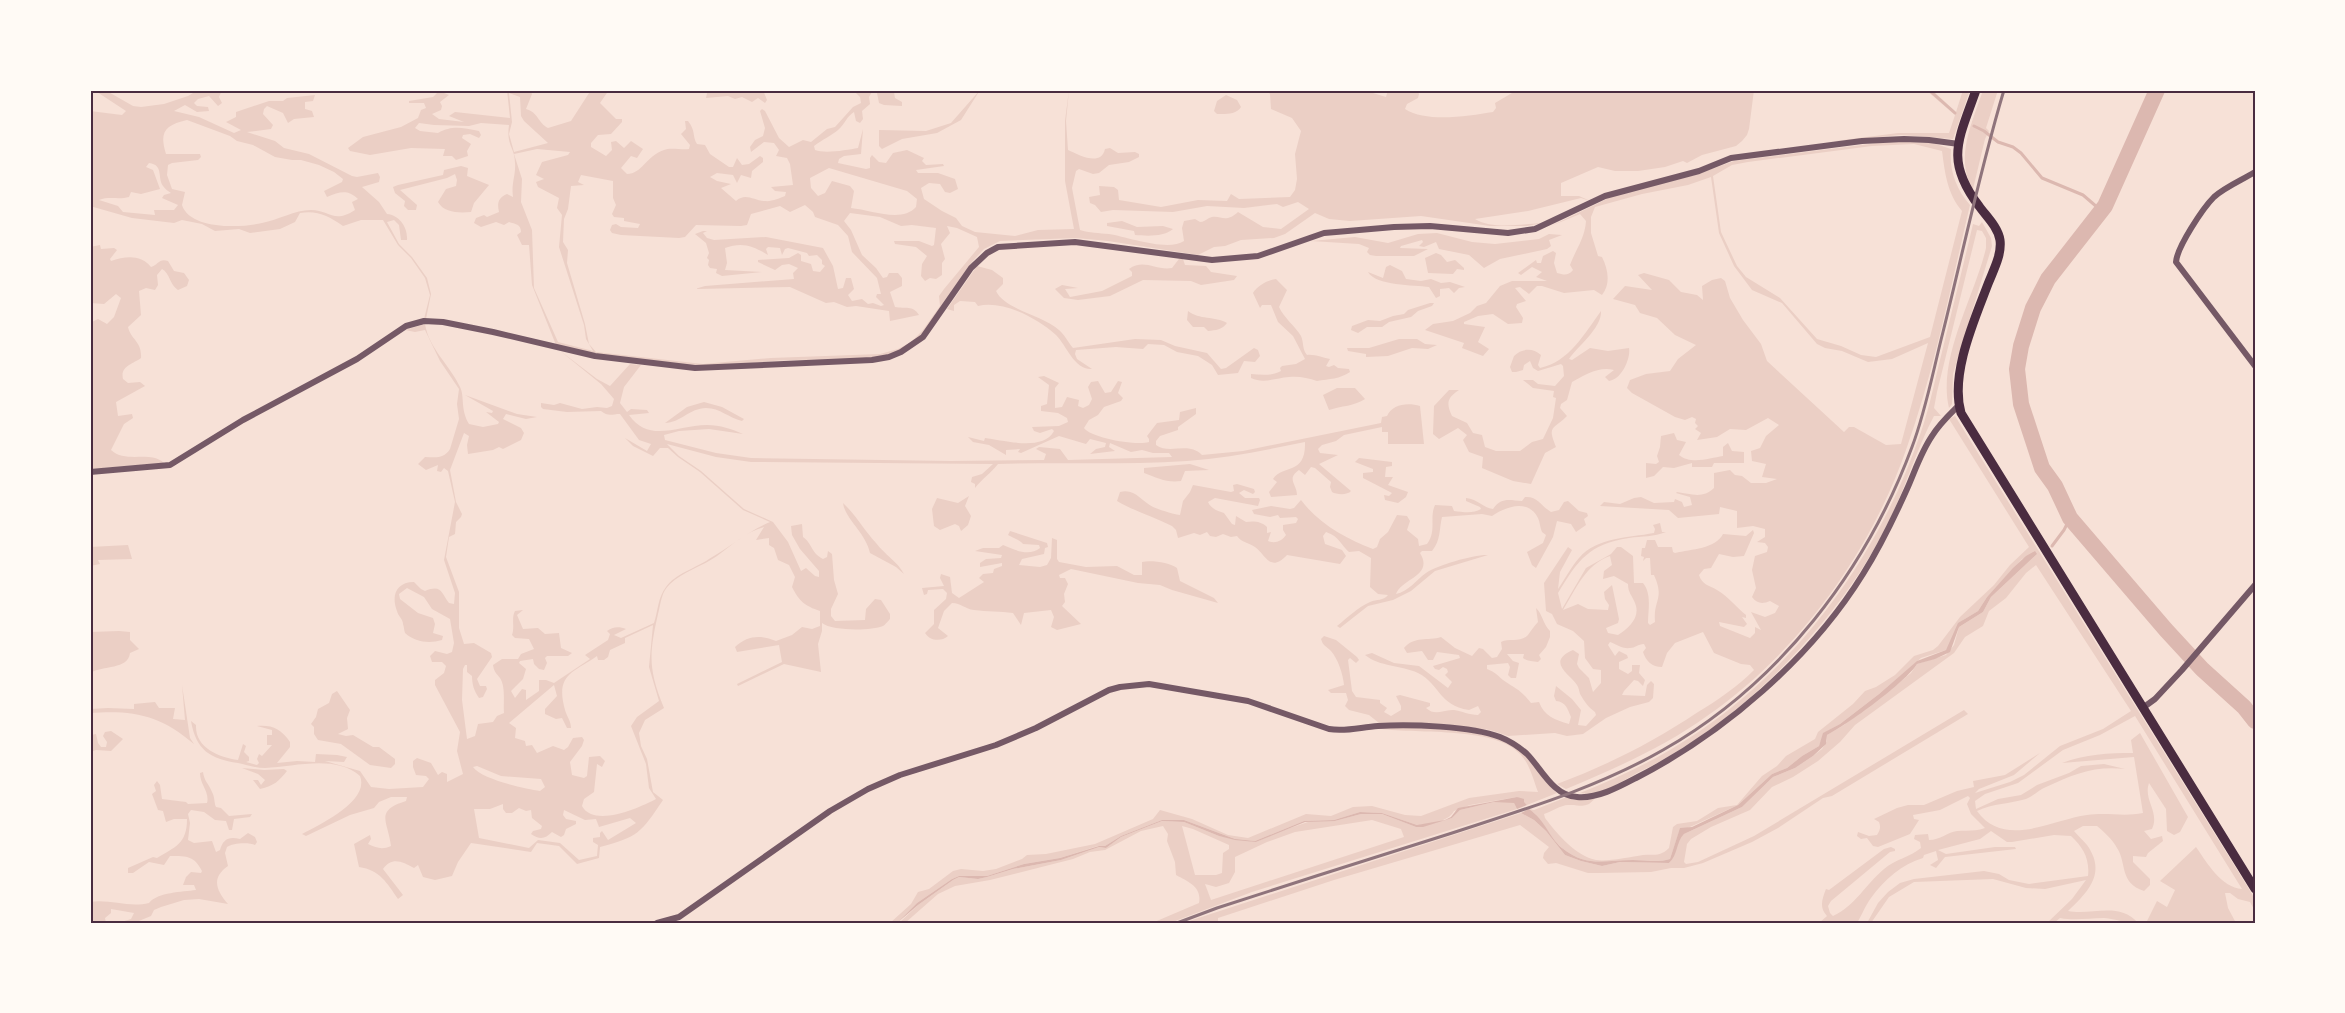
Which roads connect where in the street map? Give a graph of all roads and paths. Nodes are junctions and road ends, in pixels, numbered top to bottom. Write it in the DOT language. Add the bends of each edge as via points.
graph roads {
  1 [pos="1976,90"];
  2 [pos="1959,144"];
  3 [pos="2255,172"];
  4 [pos="2255,366"];
  5 [pos="1959,405"];
  6 [pos="90,472"];
  7 [pos="2255,585"];
  8 [pos="2144,707"];
  9 [pos="2255,889"];
  10 [pos="657,923"];
  1 -- 2 [label="main road"];
  2 -- 5 [label="main road" via="1957,164 1962,178 2000,240 1997,262 1959,373"];
  2 -- 6 [label="street" via="1893,139 1731,158 1699,171 1605,196 1535,229 1508,233 1394,226 1324,233 1257,256 1212,261 1075,242 998,247 971,268 923,337 901,352 872,360 695,368 595,356 493,332 424,321 401,329 357,359 243,420 170,465"];
  3 -- 4 [label="street" via="2214,197 2185,238 2176,262"];
  5 -- 8 [label="main road" via="1994,469"];
  5 -- 10 [label="street" via="1939,425 1923,450 1863,575 1809,643 1728,720 1671,760 1609,791 1567,795 1551,783 1528,755 1498,736 1426,727 1381,726 1340,731 1248,701 1129,684 996,745 868,789 678,917"];
  7 -- 8 [label="street" via="2203,647"];
  8 -- 9 [label="main road"];
}
